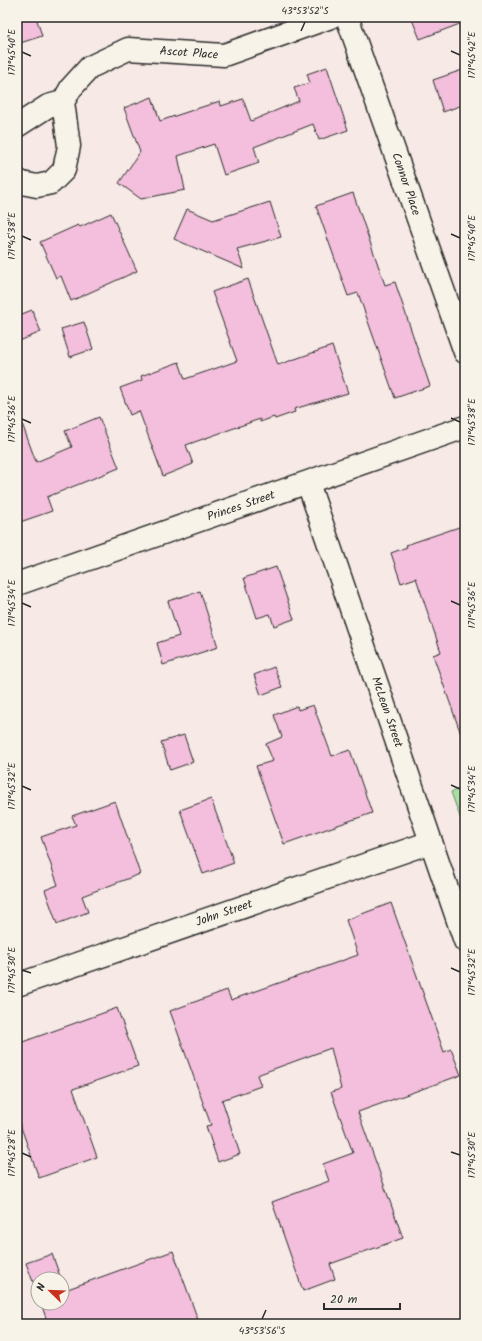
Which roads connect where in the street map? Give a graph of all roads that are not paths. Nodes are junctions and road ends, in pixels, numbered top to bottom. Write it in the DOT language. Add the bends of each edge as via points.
graph roads {
  1 [pos="330,17"];
  2 [pos="348,17"];
  3 [pos="63,102"];
  4 [pos="17,126"];
  5 [pos="17,180"];
  6 [pos="465,352"];
  7 [pos="465,427"];
  8 [pos="308,483"];
  9 [pos="17,584"];
  10 [pos="431,842"];
  11 [pos="465,941"];
  12 [pos="17,985"];
  1 -- 3 [label="street, Ascot Place" via="224,55 128,49 90,67 71,88"];
  2 -- 6 [label="street, Connor Place"];
  3 -- 4 [label="street" via="48,106"];
  3 -- 5 [label="street" via="69,146 64,170 51,183 37,186"];
  7 -- 8 [label="street, Princes Street"];
  8 -- 9 [label="street, Princes Street"];
  8 -- 10 [label="street, McLean Street"];
  10 -- 11 [label="street, McLean Street"];
  10 -- 12 [label="street, John Street"];
}
